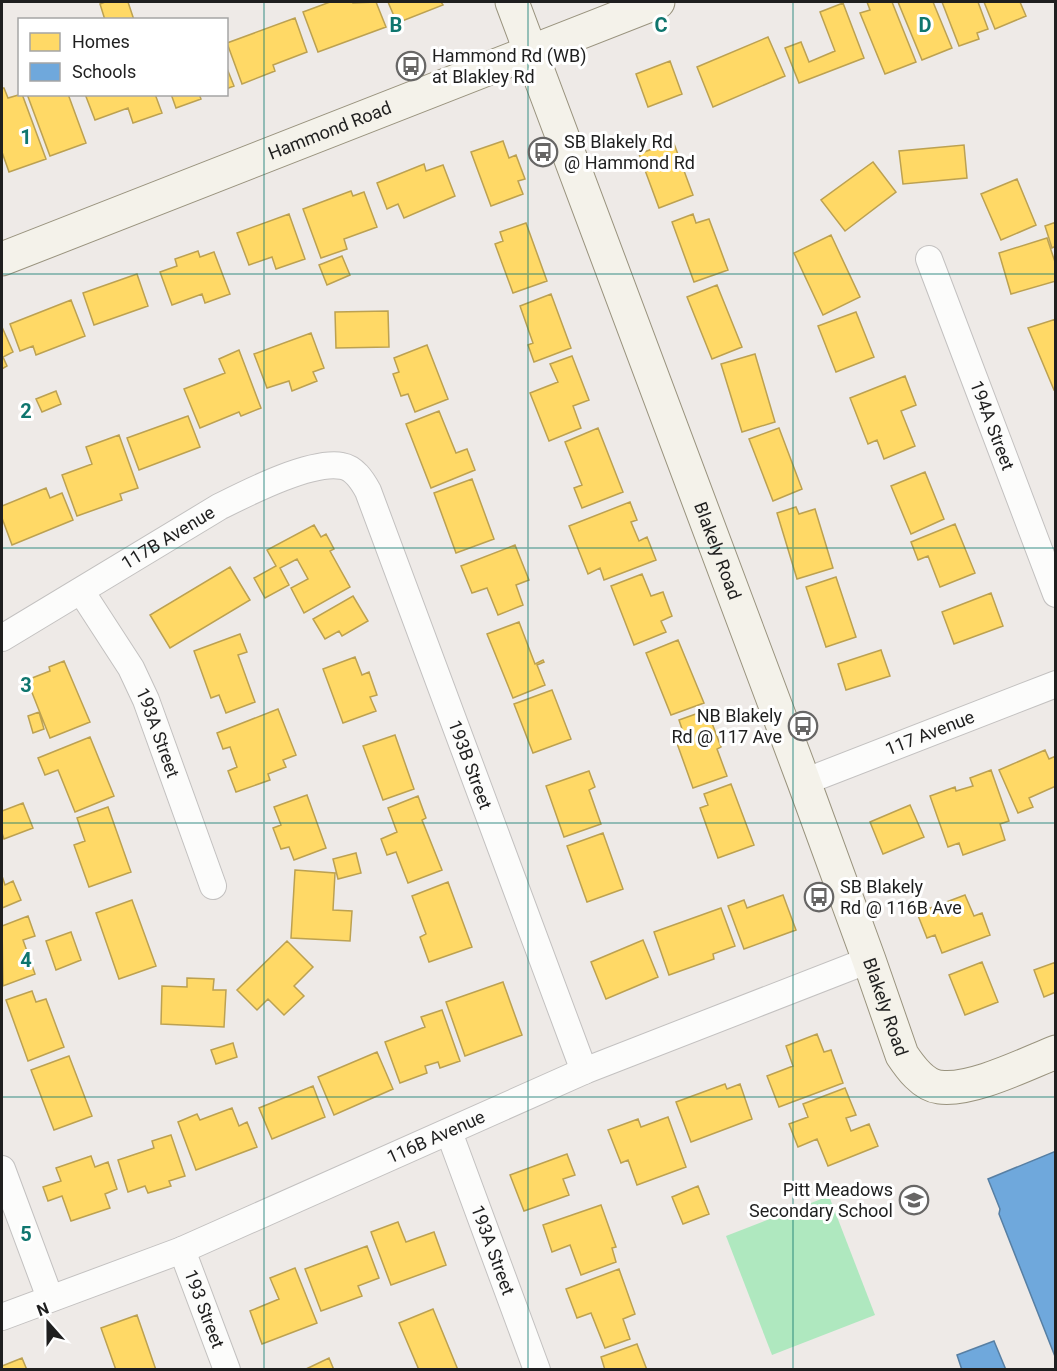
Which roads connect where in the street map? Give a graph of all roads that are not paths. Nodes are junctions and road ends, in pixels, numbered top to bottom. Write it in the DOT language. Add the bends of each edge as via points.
graph roads {
  1 [pos="512,2"];
  2 [pos="658,2"];
  3 [pos="531,50"];
  4 [pos="2,259"];
  5 [pos="928,259"];
  6 [pos="344,466"];
  7 [pos="81,591"];
  8 [pos="1056,594"];
  9 [pos="2,638"];
  10 [pos="1056,684"];
  11 [pos="804,782"];
  12 [pos="213,886"];
  13 [pos="869,960"];
  14 [pos="1056,1052"];
  15 [pos="584,1071"];
  16 [pos="449,1132"];
  17 [pos="2,1169"];
  18 [pos="182,1250"];
  19 [pos="50,1298"];
  20 [pos="2,1317"];
  21 [pos="227,1370"];
  22 [pos="537,1370"];
  1 -- 3 [label="street, Blakely Road"];
  2 -- 3 [label="street, Hammond Road"];
  3 -- 4 [label="street, Hammond Road"];
  3 -- 11 [label="street, Blakely Road"];
  5 -- 8 [label="street, 194A Street"];
  6 -- 7 [label="street, 117B Avenue" via="311,468 245,494"];
  6 -- 15 [label="street, 193B Street" via="361,478 368,491"];
  7 -- 9 [label="street, 117B Avenue"];
  7 -- 12 [label="street, 193A Street" via="146,700"];
  10 -- 11 [label="street, 117 Avenue"];
  11 -- 13 [label="street, Blakely Road"];
  13 -- 14 [label="street, Blakely Road" via="902,1054 920,1077 938,1088 968,1085"];
  13 -- 15 [label="street, 116B Avenue"];
  15 -- 16 [label="street, 116B Avenue"];
  16 -- 18 [label="street, 116B Avenue"];
  16 -- 22 [label="street, 193A Street"];
  17 -- 19 [label="street"];
  18 -- 19 [label="street, 116B Avenue"];
  18 -- 21 [label="street, 193 Street"];
  19 -- 20 [label="street, 116B Avenue"];
}
